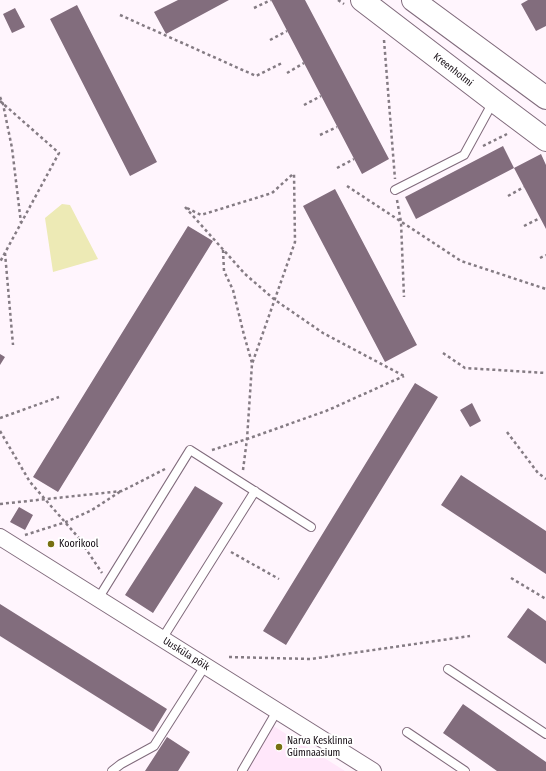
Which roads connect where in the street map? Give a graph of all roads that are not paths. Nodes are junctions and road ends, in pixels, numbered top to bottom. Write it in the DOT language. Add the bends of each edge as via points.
graph roads {
  1 [pos="362,0"];
  2 [pos="413,0"];
  3 [pos="514,74"];
  4 [pos="546,98"];
  5 [pos="494,102"];
  6 [pos="546,140"];
  7 [pos="395,190"];
  8 [pos="255,491"];
  9 [pos="311,527"];
  10 [pos="3,539"];
  11 [pos="98,599"];
  12 [pos="162,639"];
  13 [pos="204,666"];
  14 [pos="448,669"];
  15 [pos="277,711"];
  16 [pos="407,732"];
  17 [pos="546,734"];
  18 [pos="112,771"];
  19 [pos="242,771"];
  20 [pos="373,771"];
  21 [pos="465,771"];
  1 -- 5 [label="main road, Kreenholmi"];
  2 -- 3 [label="main road"];
  3 -- 4 [label="main road"];
  3 -- 5 [label="main road"];
  5 -- 6 [label="main road, Kreenholmi"];
  5 -- 7 [label="lane" via="464,155"];
  8 -- 9 [label="lane"];
  8 -- 11 [label="lane" via="190,450"];
  8 -- 12 [label="lane"];
  10 -- 11 [label="street, Uusküla põik"];
  11 -- 12 [label="street, Uusküla põik"];
  12 -- 13 [label="street, Uusküla põik"];
  13 -- 15 [label="street, Uusküla põik"];
  13 -- 18 [label="lane" via="154,746"];
  14 -- 17 [label="lane"];
  15 -- 19 [label="lane"];
  15 -- 20 [label="street, Uusküla põik"];
  16 -- 21 [label="lane"];
}
